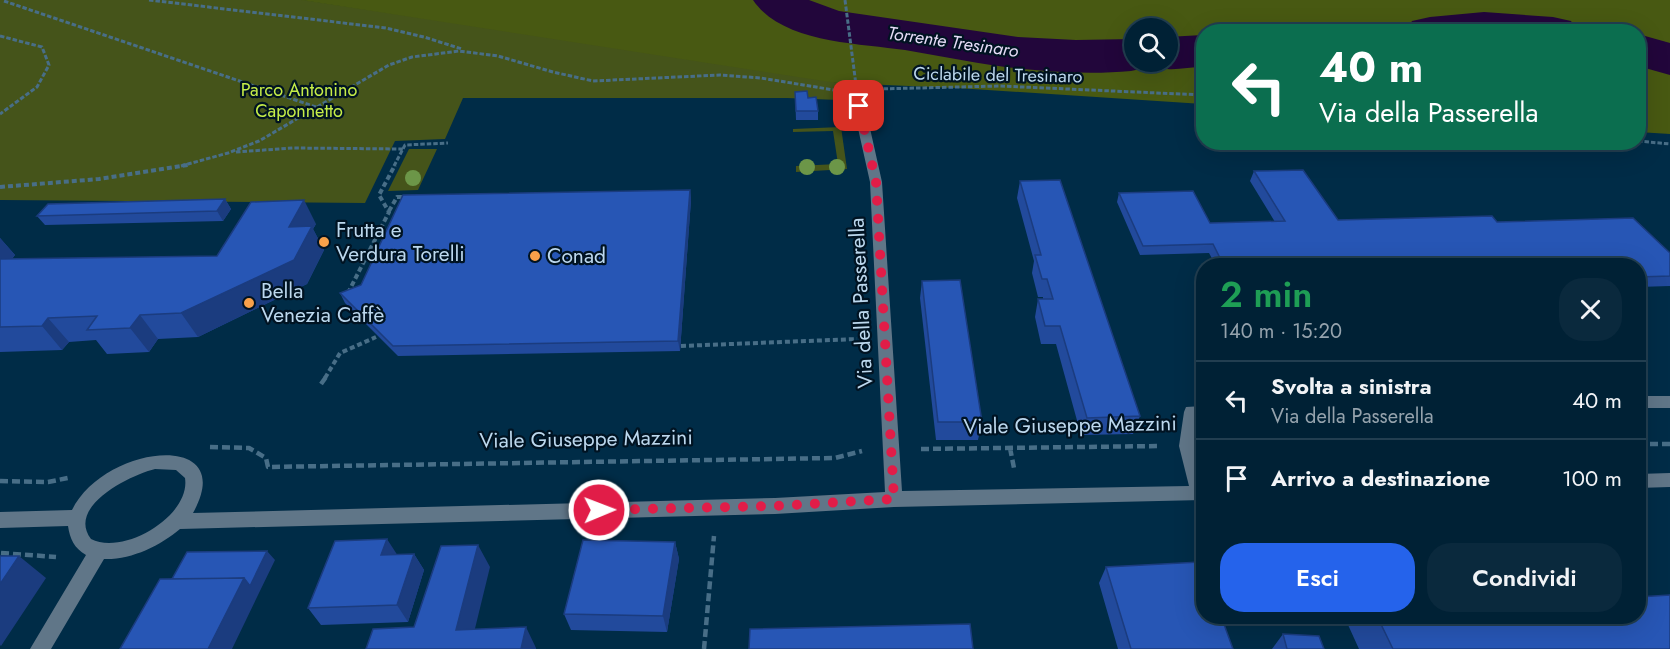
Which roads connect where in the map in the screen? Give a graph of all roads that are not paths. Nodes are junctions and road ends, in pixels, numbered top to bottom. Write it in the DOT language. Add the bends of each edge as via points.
graph roads {
  1 [pos="859,106"];
  2 [pos="1646,402"];
  3 [pos="1670,402"];
  4 [pos="1196,412"];
  5 [pos="1196,475"];
  6 [pos="1670,480"];
  7 [pos="1646,481"];
  8 [pos="1196,493"];
  9 [pos="894,499"];
  10 [pos="77,518"];
  11 [pos="0,520"];
  12 [pos="177,521"];
  13 [pos="99,551"];
  14 [pos="40,649"];
  1 -- 9 [label="street, Via della Passerella" via="876,182"];
  2 -- 3 [label="street"];
  4 -- 5 [label="street, Viale Giuseppe Mazzini" via="1192,412 1188,446"];
  6 -- 7 [label="street"];
  8 -- 9 [label="street, Viale Giuseppe Mazzini"];
  9 -- 12 [label="street, Viale Giuseppe Mazzini"];
  10 -- 11 [label="street"];
  10 -- 12 [label="street" via="93,493 107,482 139,465 169,462 192,472 195,482 191,501"];
  10 -- 13 [label="street" via="78,540"];
  12 -- 13 [label="street" via="139,545"];
  13 -- 14 [label="street"];
}
